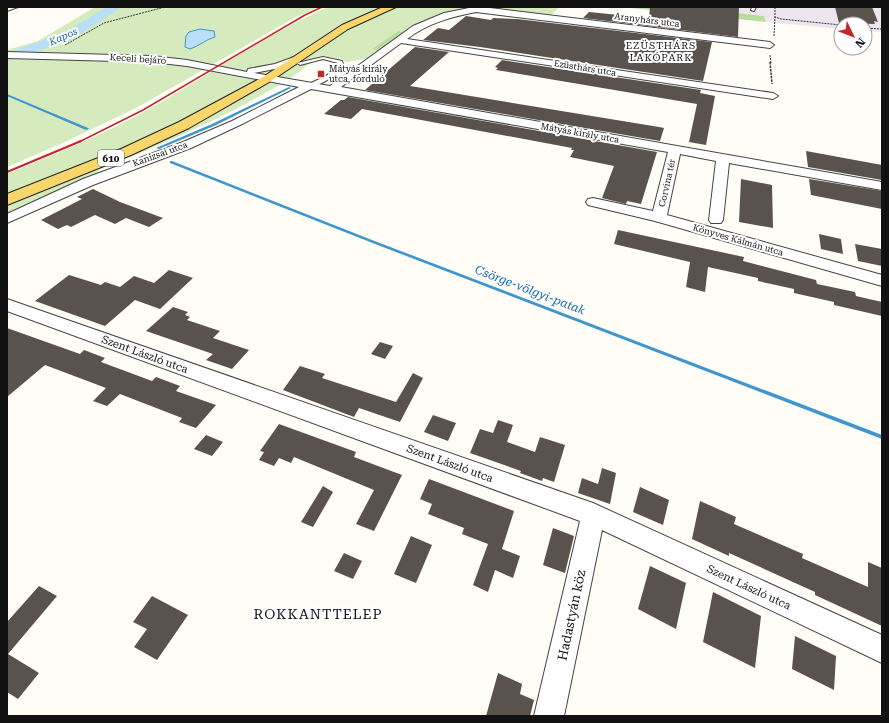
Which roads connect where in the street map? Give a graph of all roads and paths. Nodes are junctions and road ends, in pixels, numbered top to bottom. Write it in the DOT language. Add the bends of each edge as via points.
graph roads {
  1 [pos="14,7"];
  2 [pos="165,7"];
  3 [pos="391,7"];
  4 [pos="490,7"];
  5 [pos="775,7"];
  6 [pos="7,8"];
  7 [pos="475,9"];
  8 [pos="555,9"];
  9 [pos="546,18"];
  10 [pos="833,24"];
  11 [pos="82,36"];
  12 [pos="398,40"];
  13 [pos="770,45"];
  14 [pos="7,56"];
  15 [pos="297,62"];
  16 [pos="234,72"];
  17 [pos="272,80"];
  18 [pos="311,85"];
  19 [pos="332,89"];
  20 [pos="237,96"];
  21 [pos="772,96"];
  22 [pos="675,150"];
  23 [pos="723,158"];
  24 [pos="882,186"];
  25 [pos="7,200"];
  26 [pos="593,202"];
  27 [pos="659,217"];
  28 [pos="7,219"];
  29 [pos="716,220"];
  30 [pos="882,281"];
  31 [pos="7,305"];
  32 [pos="593,514"];
  33 [pos="882,649"];
  34 [pos="549,716"];
  1 -- 6 [label="street"];
  2 -- 11 [label="path" via="104,23"];
  3 -- 15 [label="main road, 610" via="366,17"];
  4 -- 7 [label="street"];
  5 -- 10 [label="path" via="775,17 781,19"];
  7 -- 9 [label="street, Aranyhárs utca"];
  7 -- 12 [label="street" via="430,21"];
  8 -- 9 [label="street"];
  9 -- 13 [label="street, Aranyhárs utca"];
  12 -- 19 [label="street"];
  12 -- 21 [label="street, Ezüsthárs utca"];
  14 -- 16 [label="street, Keceli bejáró" via="152,59"];
  15 -- 16 [label="street" via="264,70"];
  15 -- 17 [label="main road, 610"];
  15 -- 18 [label="lane" via="323,58 340,62 341,66 336,72"];
  16 -- 17 [label="street, Keceli bejáró"];
  16 -- 20 [label="street" via="246,80 247,84"];
  17 -- 18 [label="street, Mátyás király utca"];
  17 -- 20 [label="main road, 610"];
  17 -- 25 [label="main road, 610" via="235,106 177,136"];
  18 -- 19 [label="street, Mátyás király utca"];
  18 -- 28 [label="street, Kanizsai utca" via="187,145 88,182"];
  19 -- 22 [label="street, Mátyás király utca"];
  20 -- 25 [label="main road, 610" via="150,141"];
  22 -- 23 [label="street, Mátyás király utca"];
  22 -- 27 [label="street, Corvina tér"];
  23 -- 24 [label="street, Mátyás király utca"];
  23 -- 29 [label="street"];
  26 -- 27 [label="street, Könyves Kálmán utca"];
  27 -- 30 [label="street, Könyves Kálmán utca"];
  31 -- 32 [label="street, Szent László utca"];
  32 -- 33 [label="street, Szent László utca"];
  32 -- 34 [label="street, Hadastyán köz"];
}
